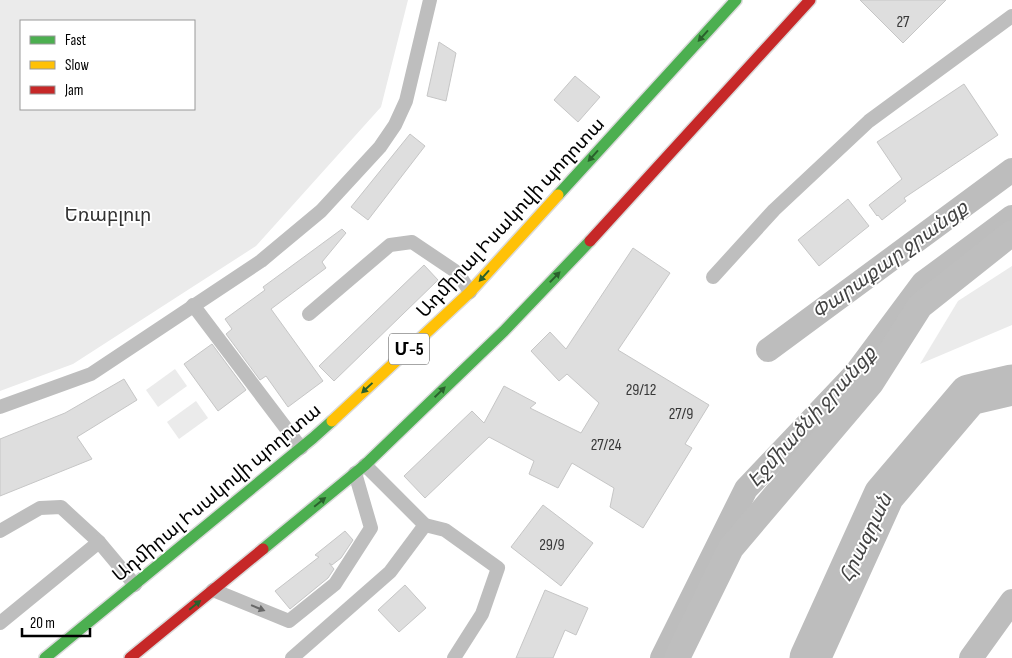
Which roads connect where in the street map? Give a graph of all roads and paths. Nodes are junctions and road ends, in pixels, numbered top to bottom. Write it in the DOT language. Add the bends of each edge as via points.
graph roads {
  1 [pos="430,0"];
  2 [pos="736,0"];
  3 [pos="810,0"];
  4 [pos="1012,16"];
  5 [pos="1012,233"];
  6 [pos="713,277"];
  7 [pos="470,292"];
  8 [pos="193,305"];
  9 [pos="309,314"];
  10 [pos="0,407"];
  11 [pos="301,448"];
  12 [pos="360,469"];
  13 [pos="425,525"];
  14 [pos="0,532"];
  15 [pos="99,542"];
  16 [pos="135,585"];
  17 [pos="213,590"];
  18 [pos="0,622"];
  19 [pos="45,658"];
  20 [pos="130,658"];
  21 [pos="292,658"];
  22 [pos="454,658"];
  23 [pos="677,658"];
  1 -- 8 [label="lane" via="406,101 380,147 321,211 261,261"];
  2 -- 7 [label="highway, Ադմիրալ Իսակովի պողոտա / Մ-5, one-way"];
  12 -- 3 [label="highway, Մ-5, one-way" via="518,317"];
  4 -- 6 [label="lane" via="869,121 774,210"];
  5 -- 23 [label="street" via="920,306 871,383 731,548"];
  7 -- 9 [label="lane" via="458,273 412,242 390,245"];
  7 -- 11 [label="highway, Ադմիրալ Իսակովի պողոտա / Մ-5, one-way"];
  8 -- 10 [label="lane" via="91,374"];
  8 -- 11 [label="lane"];
  11 -- 16 [label="highway, Ադմիրալ Իսակովի պողոտա / Մ-5"];
  12 -- 13 [label="lane"];
  17 -- 12 [label="highway, Մ-5, one-way"];
  17 -- 12 [label="lane, one-way" via="289,621 335,584 371,528"];
  13 -- 21 [label="lane" via="390,572"];
  13 -- 22 [label="lane" via="445,530 498,568 482,614"];
  14 -- 15 [label="lane" via="40,508 61,507"];
  15 -- 16 [label="lane"];
  15 -- 18 [label="lane"];
  16 -- 19 [label="highway, Ադմիրալ Իսակովի պողոտա / Մ-5"];
  20 -- 17 [label="highway, Մ-5, one-way"];
}
